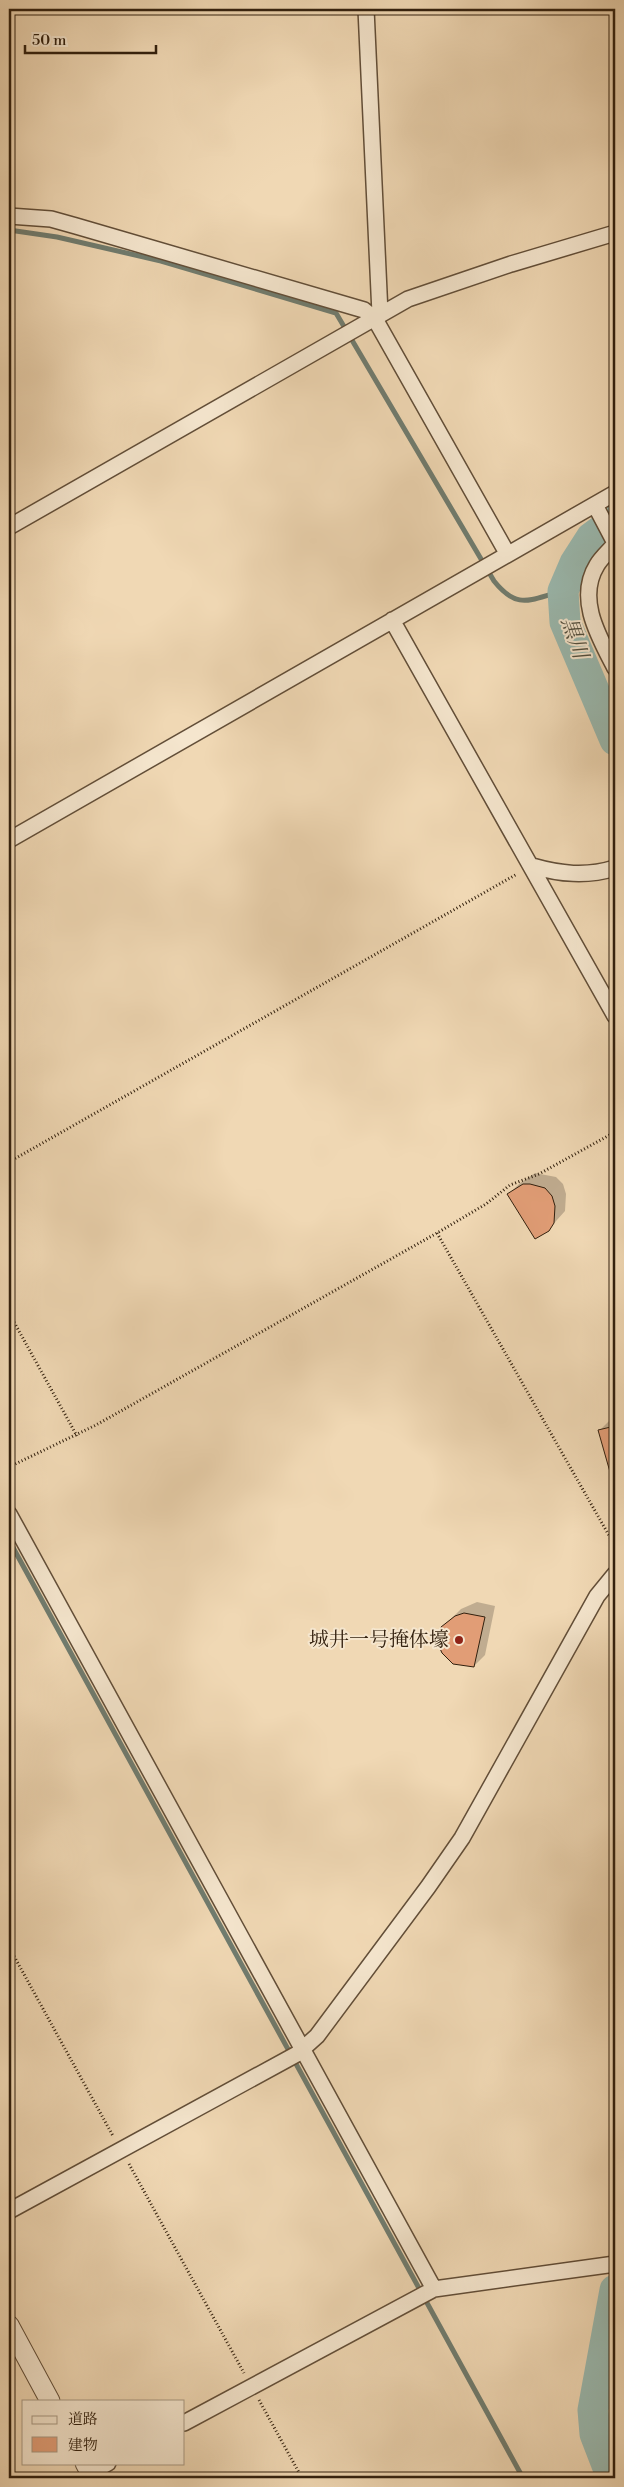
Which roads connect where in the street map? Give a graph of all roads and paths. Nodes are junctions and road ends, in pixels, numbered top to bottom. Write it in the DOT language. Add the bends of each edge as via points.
graph roads {
  1 [pos="366,9"];
  2 [pos="9,216"];
  3 [pos="615,233"];
  4 [pos="377,316"];
  5 [pos="615,493"];
  6 [pos="598,510"];
  7 [pos="9,527"];
  8 [pos="614,542"];
  9 [pos="503,556"];
  10 [pos="392,620"];
  11 [pos="615,668"];
  12 [pos="9,840"];
  13 [pos="532,866"];
  14 [pos="615,868"];
  15 [pos="615,1016"];
  16 [pos="615,1132"];
  17 [pos="9,1162"];
  18 [pos="437,1233"];
  19 [pos="9,1313"];
  20 [pos="77,1436"];
  21 [pos="9,1467"];
  22 [pos="9,1514"];
  23 [pos="615,1546"];
  24 [pos="615,1574"];
  25 [pos="9,1947"];
  26 [pos="302,2049"];
  27 [pos="121,2150"];
  28 [pos="9,2211"];
  29 [pos="615,2264"];
  30 [pos="434,2289"];
  31 [pos="9,2326"];
  32 [pos="252,2387"];
  33 [pos="49,2400"];
  34 [pos="185,2422"];
  35 [pos="106,2464"];
  36 [pos="89,2471"];
  37 [pos="302,2478"];
  1 -- 4 [label="street"];
  2 -- 4 [label="street" via="44,218 76,226"];
  3 -- 4 [label="street" via="408,299"];
  4 -- 7 [label="street"];
  4 -- 9 [label="street"];
  5 -- 6 [label="street"];
  6 -- 8 [label="street"];
  6 -- 9 [label="street"];
  8 -- 11 [label="street" via="597,564 588,593 595,626"];
  9 -- 10 [label="street"];
  10 -- 12 [label="street"];
  10 -- 13 [label="street"];
  13 -- 14 [label="street" via="578,874"];
  13 -- 15 [label="street"];
  13 -- 17 [label="path"];
  16 -- 18 [label="path" via="539,1174 510,1185 486,1204"];
  18 -- 20 [label="path"];
  18 -- 23 [label="path"];
  19 -- 20 [label="path"];
  20 -- 21 [label="path"];
  22 -- 26 [label="street"];
  24 -- 26 [label="street" via="597,1596 462,1838 326,2024"];
  25 -- 27 [label="path"];
  26 -- 27 [label="street"];
  26 -- 30 [label="street"];
  27 -- 28 [label="street"];
  27 -- 32 [label="path"];
  29 -- 30 [label="street"];
  30 -- 32 [label="street"];
  31 -- 33 [label="street"];
  32 -- 34 [label="street"];
  32 -- 37 [label="path"];
  35 -- 36 [label="street"];
}
